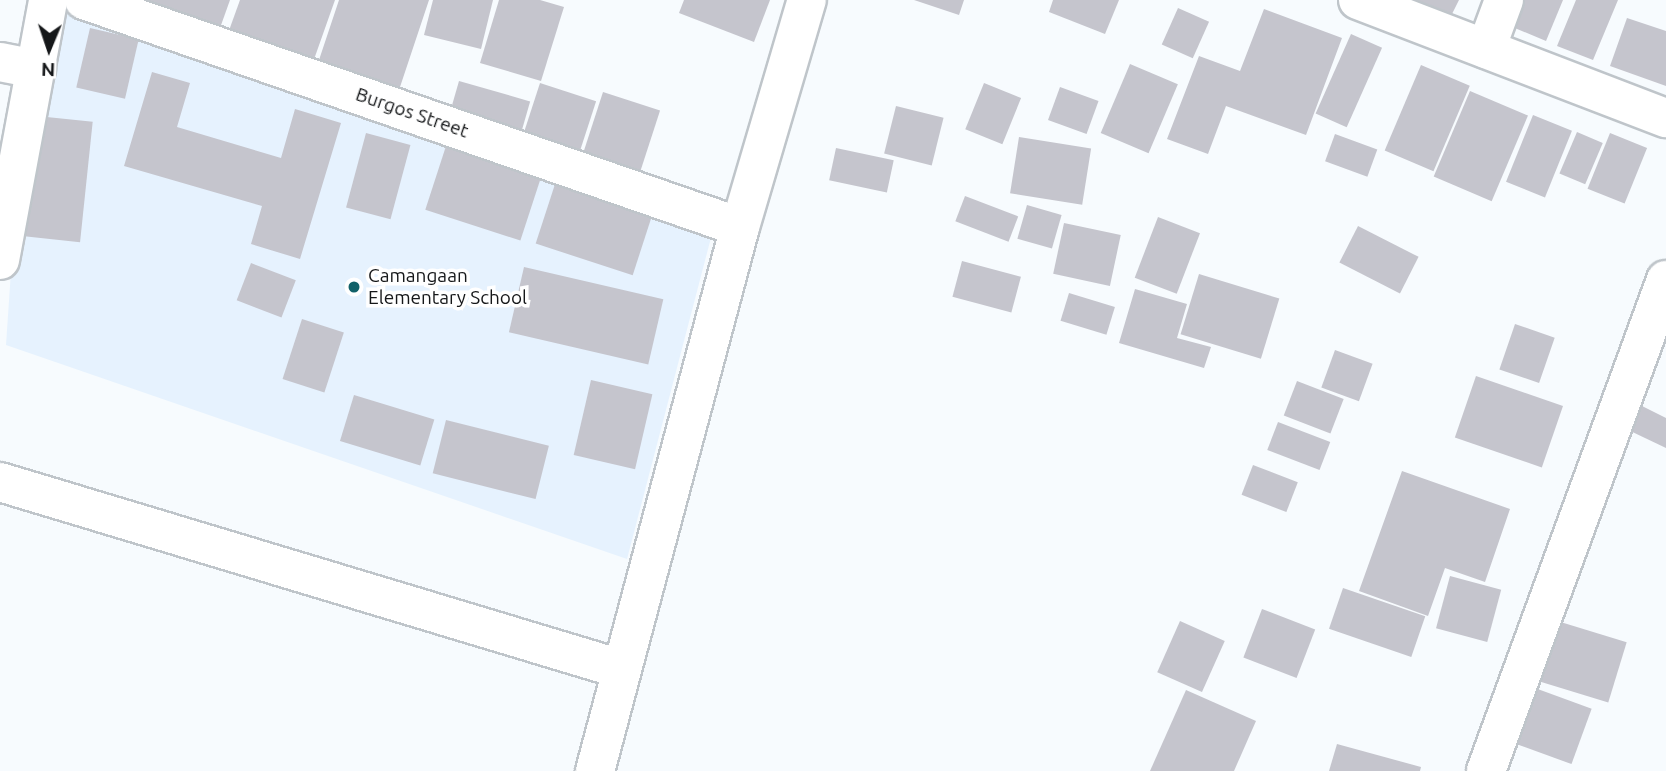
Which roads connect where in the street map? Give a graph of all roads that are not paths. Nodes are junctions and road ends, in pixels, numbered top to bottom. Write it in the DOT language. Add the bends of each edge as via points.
graph roads {
  1 [pos="48,0"];
  2 [pos="84,0"];
  3 [pos="807,0"];
  4 [pos="1358,0"];
  5 [pos="1504,0"];
  6 [pos="1486,49"];
  7 [pos="18,65"];
  8 [pos="1666,118"];
  9 [pos="740,226"];
  10 [pos="0,260"];
  11 [pos="1666,281"];
  12 [pos="0,482"];
  13 [pos="621,669"];
  14 [pos="596,771"];
  15 [pos="1486,771"];
  1 -- 7 [label="street"];
  2 -- 9 [label="street, Burgos Street"];
  3 -- 9 [label="street"];
  4 -- 6 [label="street"];
  5 -- 6 [label="street"];
  6 -- 8 [label="street"];
  7 -- 10 [label="street"];
  9 -- 13 [label="street"];
  11 -- 15 [label="street"];
  12 -- 13 [label="street"];
  13 -- 14 [label="street"];
}
